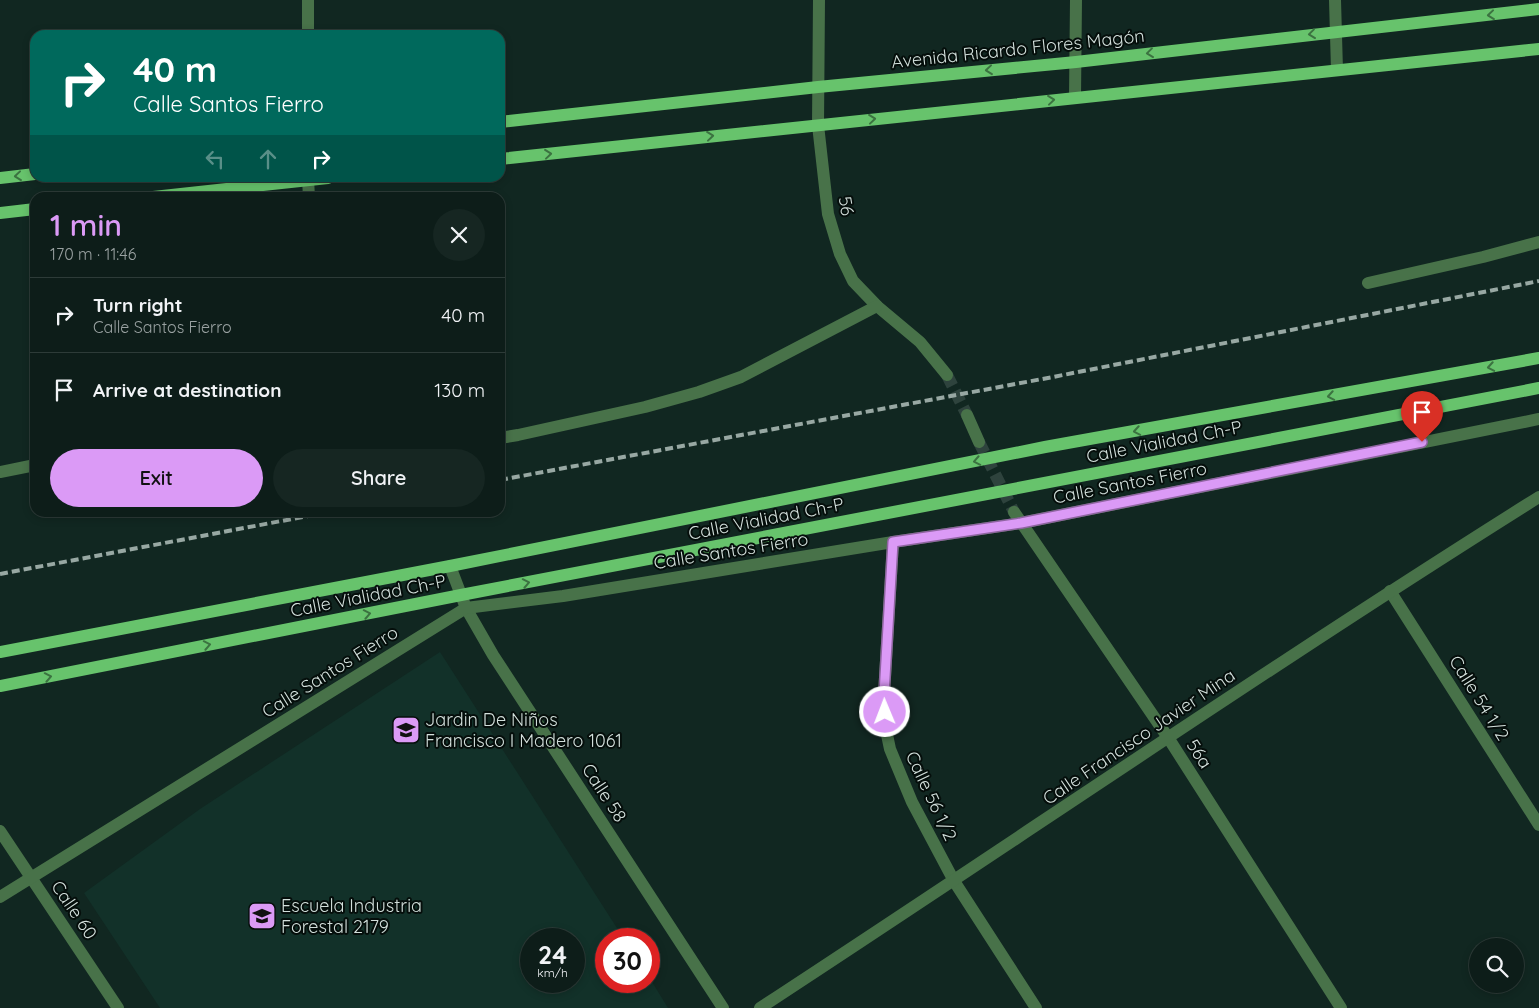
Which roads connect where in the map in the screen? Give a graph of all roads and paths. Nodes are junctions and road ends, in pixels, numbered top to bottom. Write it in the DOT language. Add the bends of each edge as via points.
graph roads {
  1 [pos="308,0"];
  2 [pos="819,0"];
  3 [pos="1076,0"];
  4 [pos="1335,0"];
  5 [pos="1539,9"];
  6 [pos="308,30"];
  7 [pos="1335,31"];
  8 [pos="1539,49"];
  9 [pos="1076,62"];
  10 [pos="1337,70"];
  11 [pos="818,87"];
  12 [pos="1075,97"];
  13 [pos="505,121"];
  14 [pos="818,124"];
  15 [pos="505,158"];
  16 [pos="30,175"];
  17 [pos="0,178"];
  18 [pos="282,182"];
  19 [pos="196,192"];
  20 [pos="30,210"];
  21 [pos="0,213"];
  22 [pos="1539,242"];
  23 [pos="1368,283"];
  24 [pos="877,306"];
  25 [pos="1538,360"];
  26 [pos="948,375"];
  27 [pos="1539,388"];
  28 [pos="966,415"];
  29 [pos="1539,419"];
  30 [pos="505,437"];
  31 [pos="979,442"];
  32 [pos="30,466"];
  33 [pos="0,472"];
  34 [pos="1539,497"];
  35 [pos="1014,512"];
  36 [pos="1021,523"];
  37 [pos="893,542"];
  38 [pos="450,566"];
  39 [pos="1390,591"];
  40 [pos="461,595"];
  41 [pos="466,608"];
  42 [pos="0,652"];
  43 [pos="0,686"];
  44 [pos="1169,739"];
  45 [pos="1539,825"];
  46 [pos="0,831"];
  47 [pos="30,877"];
  48 [pos="954,881"];
  49 [pos="0,897"];
  50 [pos="118,1008"];
  51 [pos="723,1008"];
  52 [pos="760,1008"];
  53 [pos="1036,1008"];
  54 [pos="1341,1008"];
  1 -- 6 [label="street"];
  2 -- 11 [label="street, 56"];
  3 -- 9 [label="street"];
  4 -- 7 [label="street"];
  5 -- 7 [label="main road, Avenida Ricardo Flores Magón, one-way"];
  7 -- 9 [label="main road, Avenida Ricardo Flores Magón, one-way"];
  7 -- 10 [label="street"];
  8 -- 10 [label="main road"];
  9 -- 11 [label="main road, Avenida Ricardo Flores Magón, one-way"];
  9 -- 12 [label="street"];
  10 -- 12 [label="main road"];
  11 -- 13 [label="main road, Avenida Ricardo Flores Magón"];
  11 -- 14 [label="street, 56"];
  14 -- 12 [label="main road, one-way"];
  15 -- 14 [label="main road, one-way"];
  14 -- 24 [label="street, 56" via="828,214 840,254 854,281"];
  16 -- 17 [label="main road, one-way"];
  18 -- 19 [label="main road"];
  20 -- 21 [label="main road"];
  22 -- 23 [label="street"];
  24 -- 26 [label="street, 56" via="920,342"];
  24 -- 30 [label="street" via="741,377 699,392"];
  25 -- 38 [label="main road, Calle Vialidad Ch-P, one-way" via="1045,447"];
  40 -- 27 [label="main road, Calle Vialidad Ch-P, one-way"];
  28 -- 31 [label="street"];
  29 -- 36 [label="street, Calle Santos Fierro"];
  32 -- 33 [label="street"];
  34 -- 39 [label="street, Calle Francisco Javier Mina"];
  35 -- 36 [label="street"];
  36 -- 37 [label="street, Calle Santos Fierro"];
  36 -- 44 [label="street, 56a"];
  37 -- 41 [label="street, Calle Santos Fierro" via="563,596"];
  37 -- 48 [label="street, Calle 56 1/2" via="884,694 886,730 890,749 912,802"];
  38 -- 40 [label="street, Calle 58"];
  38 -- 42 [label="main road, Calle Vialidad Ch-P"];
  39 -- 44 [label="street, Calle Francisco Javier Mina"];
  39 -- 45 [label="street, Calle 54 1/2"];
  40 -- 41 [label="street, Calle 58"];
  43 -- 40 [label="main road, Calle Vialidad Ch-P, one-way"];
  41 -- 47 [label="street, Calle Santos Fierro"];
  41 -- 51 [label="street, Calle 58" via="498,663"];
  44 -- 48 [label="street, Calle Francisco Javier Mina"];
  44 -- 54 [label="street, 56a"];
  46 -- 47 [label="street, Calle 60"];
  47 -- 49 [label="street, Calle Santos Fierro"];
  47 -- 50 [label="street, Calle 60"];
  48 -- 52 [label="street, Calle Francisco Javier Mina"];
  48 -- 53 [label="street, Calle 56 1/2"];
}
